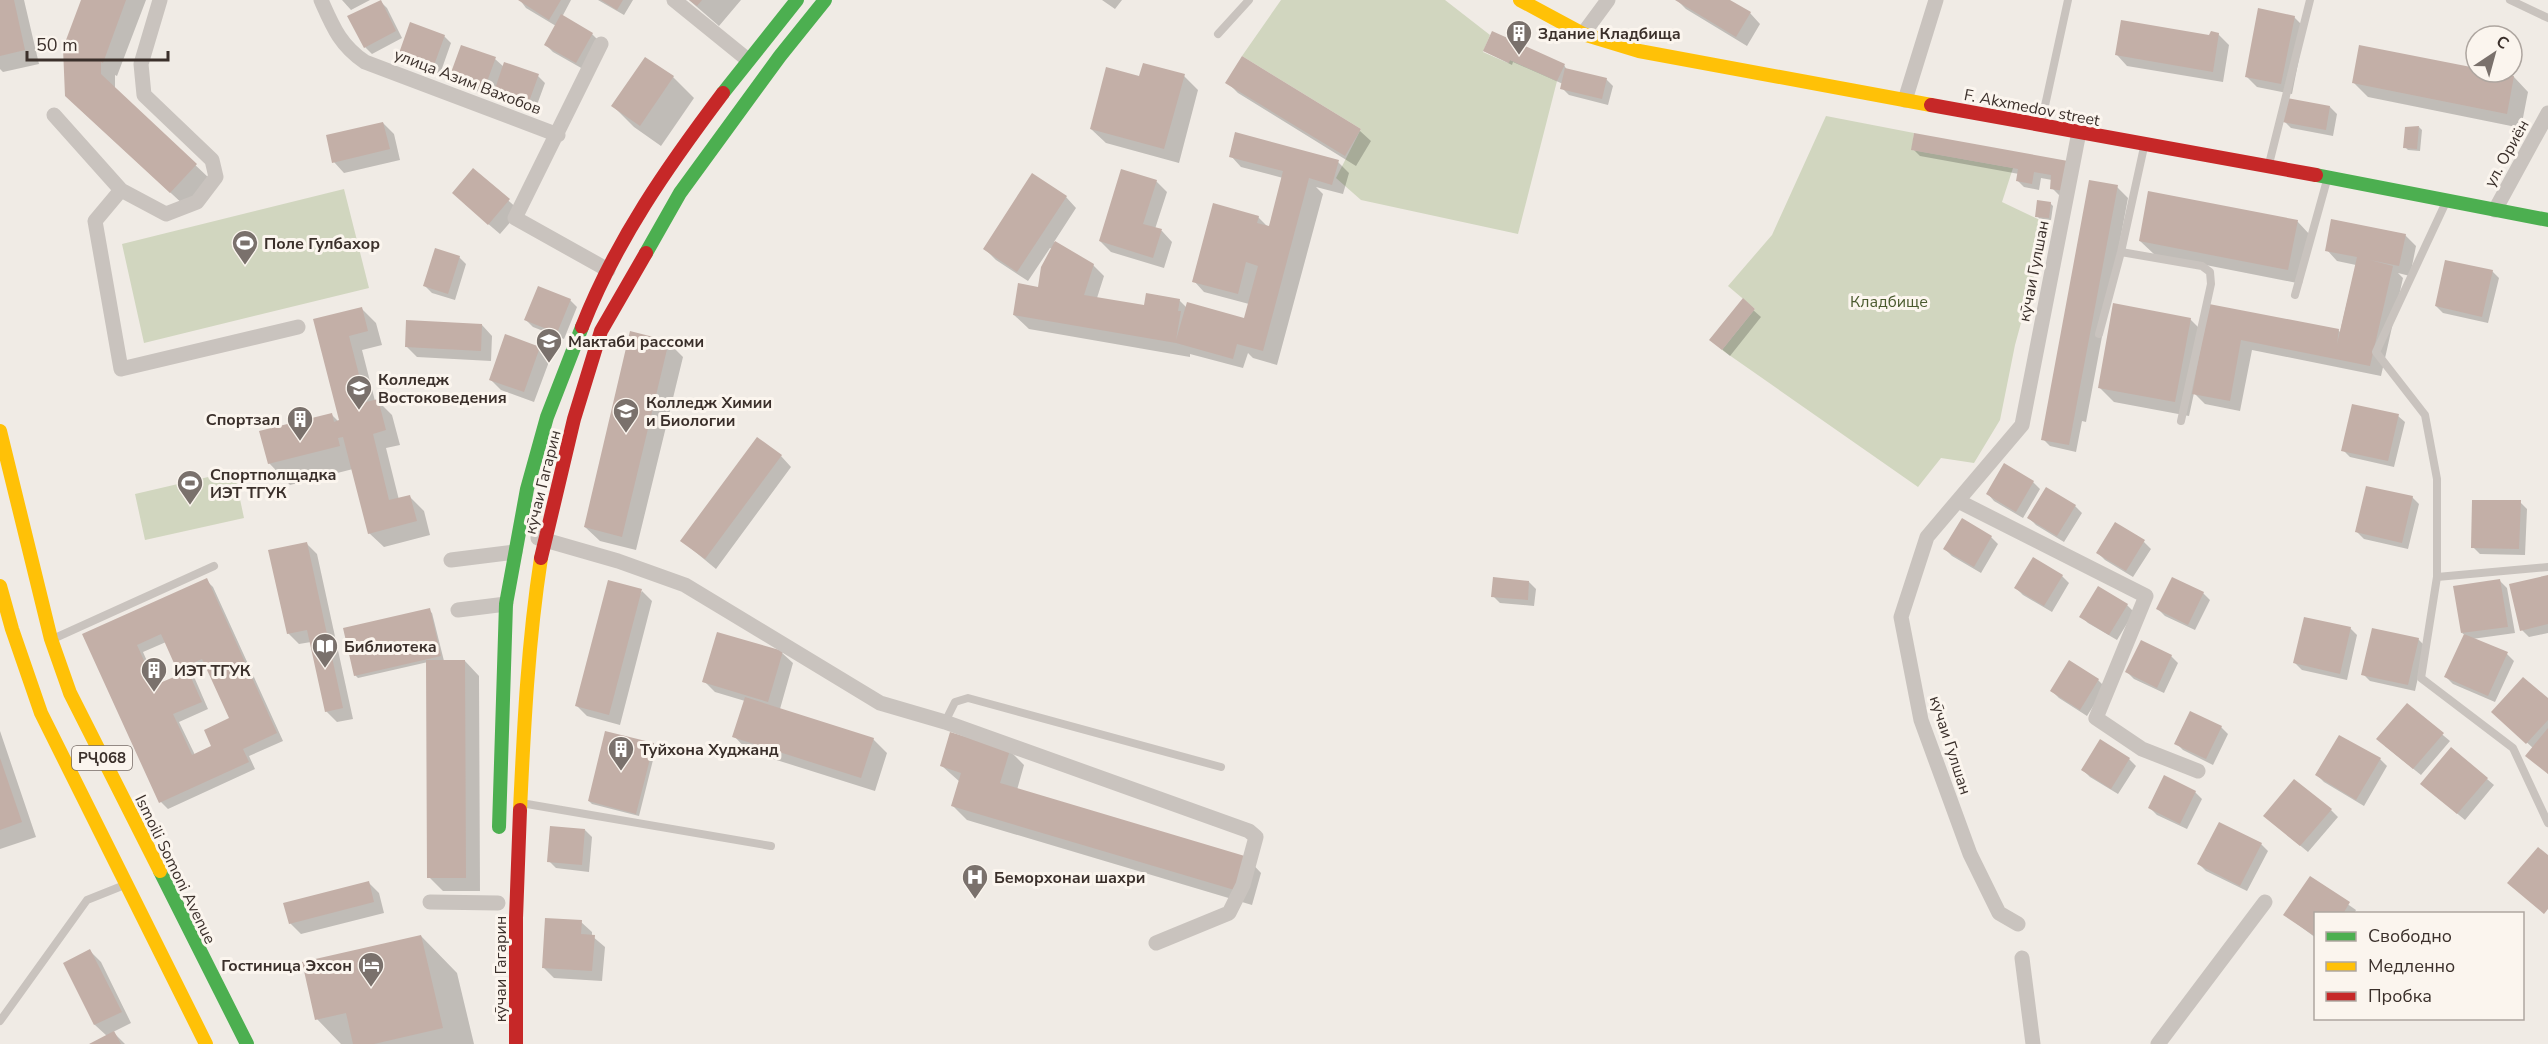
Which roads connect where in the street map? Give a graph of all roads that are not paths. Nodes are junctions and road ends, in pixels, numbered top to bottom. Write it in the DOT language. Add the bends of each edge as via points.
graph roads {
  1 [pos="160,0"];
  2 [pos="321,0"];
  3 [pos="674,0"];
  4 [pos="797,0"];
  5 [pos="825,0"];
  6 [pos="1249,0"];
  7 [pos="1520,0"];
  8 [pos="1608,0"];
  9 [pos="1936,0"];
  10 [pos="2068,0"];
  11 [pos="2310,0"];
  12 [pos="2510,0"];
  13 [pos="2548,18"];
  14 [pos="1218,34"];
  15 [pos="1583,34"];
  16 [pos="601,44"];
  17 [pos="748,60"];
  18 [pos="1905,100"];
  19 [pos="2548,114"];
  20 [pos="54,115"];
  21 [pos="2041,125"];
  22 [pos="2079,132"];
  23 [pos="558,135"];
  24 [pos="2144,145"];
  25 [pos="2269,166"];
  26 [pos="2327,179"];
  27 [pos="121,190"];
  28 [pos="2447,201"];
  29 [pos="2495,210"];
  30 [pos="2548,220"];
  31 [pos="2121,252"];
  32 [pos="608,270"];
  33 [pos="2295,295"];
  34 [pos="298,327"];
  35 [pos="2099,334"];
  36 [pos="2181,421"];
  37 [pos="0,431"];
  38 [pos="2,454"];
  39 [pos="1958,501"];
  40 [pos="518,534"];
  41 [pos="544,540"];
  42 [pos="515,552"];
  43 [pos="451,560"];
  44 [pos="214,566"];
  45 [pos="2548,567"];
  46 [pos="2438,577"];
  47 [pos="0,586"];
  48 [pos="506,604"];
  49 [pos="458,610"];
  50 [pos="51,639"];
  51 [pos="945,722"];
  52 [pos="1221,767"];
  53 [pos="2198,771"];
  54 [pos="520,803"];
  55 [pos="2548,823"];
  56 [pos="499,836"];
  57 [pos="771,846"];
  58 [pos="126,884"];
  59 [pos="430,902"];
  60 [pos="2265,902"];
  61 [pos="498,903"];
  62 [pos="2018,924"];
  63 [pos="1156,943"];
  64 [pos="2022,958"];
  65 [pos="0,1021"];
  66 [pos="206,1044"];
  67 [pos="247,1044"];
  68 [pos="516,1044"];
  69 [pos="2033,1044"];
  70 [pos="2158,1044"];
  1 -- 27 [label="street" via="141,64 144,95 212,160 216,177 197,202 166,214"];
  2 -- 23 [label="street, улица Азим Вахобов" via="337,35 349,51 365,62"];
  3 -- 17 [label="street"];
  4 -- 17 [label="main road, кӯчаи Гагарин"];
  5 -- 41 [label="main road, кӯчаи Гагарин" via="680,193 601,331"];
  6 -- 14 [label="lane"];
  7 -- 15 [label="main road, F. Akxmedov street"];
  8 -- 15 [label="street"];
  9 -- 18 [label="street"];
  10 -- 21 [label="lane"];
  11 -- 25 [label="lane"];
  12 -- 13 [label="lane"];
  15 -- 18 [label="main road, F. Akxmedov street" via="1639,51"];
  16 -- 23 [label="street"];
  17 -- 32 [label="main road, кӯчаи Гагарин" via="669,165 627,231"];
  18 -- 21 [label="main road, F. Akxmedov street"];
  19 -- 29 [label="street, ул. Ориён"];
  20 -- 27 [label="street"];
  21 -- 22 [label="main road, F. Akxmedov street"];
  22 -- 24 [label="main road, F. Akxmedov street"];
  22 -- 39 [label="street, кӯчаи Гулшан" via="2022,425"];
  23 -- 32 [label="street" via="515,218"];
  24 -- 25 [label="main road, F. Akxmedov street"];
  24 -- 31 [label="lane"];
  25 -- 26 [label="main road, F. Akxmedov street"];
  26 -- 28 [label="main road, F. Akxmedov street"];
  26 -- 33 [label="lane"];
  27 -- 34 [label="street" via="95,221 121,369"];
  28 -- 29 [label="main road, F. Akxmedov street"];
  28 -- 46 [label="lane" via="2376,352 2425,415 2437,479"];
  29 -- 30 [label="main road, F. Akxmedov street"];
  31 -- 35 [label="lane"];
  31 -- 36 [label="lane" via="2202,266 2210,272 2211,284"];
  32 -- 40 [label="main road, кӯчаи Гагарин" via="547,417"];
  37 -- 38 [label="main road, Ismoili Somoni Avenue"];
  38 -- 50 [label="main road, Ismoili Somoni Avenue / РҶ068"];
  39 -- 53 [label="street" via="2146,596 2096,718 2142,749"];
  39 -- 62 [label="street, кӯчаи Гулшан" via="1928,537 1901,617 1922,720 1970,854 1999,913"];
  40 -- 41 [label="street"];
  40 -- 42 [label="main road, кӯчаи Гагарин"];
  41 -- 51 [label="street" via="685,585 880,703"];
  41 -- 54 [label="main road, кӯчаи Гагарин" via="531,623"];
  42 -- 43 [label="street"];
  42 -- 48 [label="main road, кӯчаи Гагарин"];
  44 -- 50 [label="lane"];
  45 -- 46 [label="lane"];
  46 -- 55 [label="lane" via="2421,678 2513,748"];
  47 -- 58 [label="main road, РҶ068" via="41,713"];
  48 -- 49 [label="street"];
  48 -- 56 [label="main road, кӯчаи Гагарин"];
  50 -- 67 [label="main road, Ismoili Somoni Avenue / РҶ068" via="70,693"];
  51 -- 52 [label="lane" via="955,702 968,698"];
  51 -- 63 [label="street" via="1249,831 1256,837 1243,885 1229,913"];
  54 -- 57 [label="lane"];
  54 -- 68 [label="main road, кӯчаи Гагарин"];
  58 -- 65 [label="lane" via="87,900"];
  58 -- 66 [label="main road, РҶ068"];
  59 -- 61 [label="street"];
  60 -- 70 [label="street"];
  64 -- 69 [label="street"];
}
